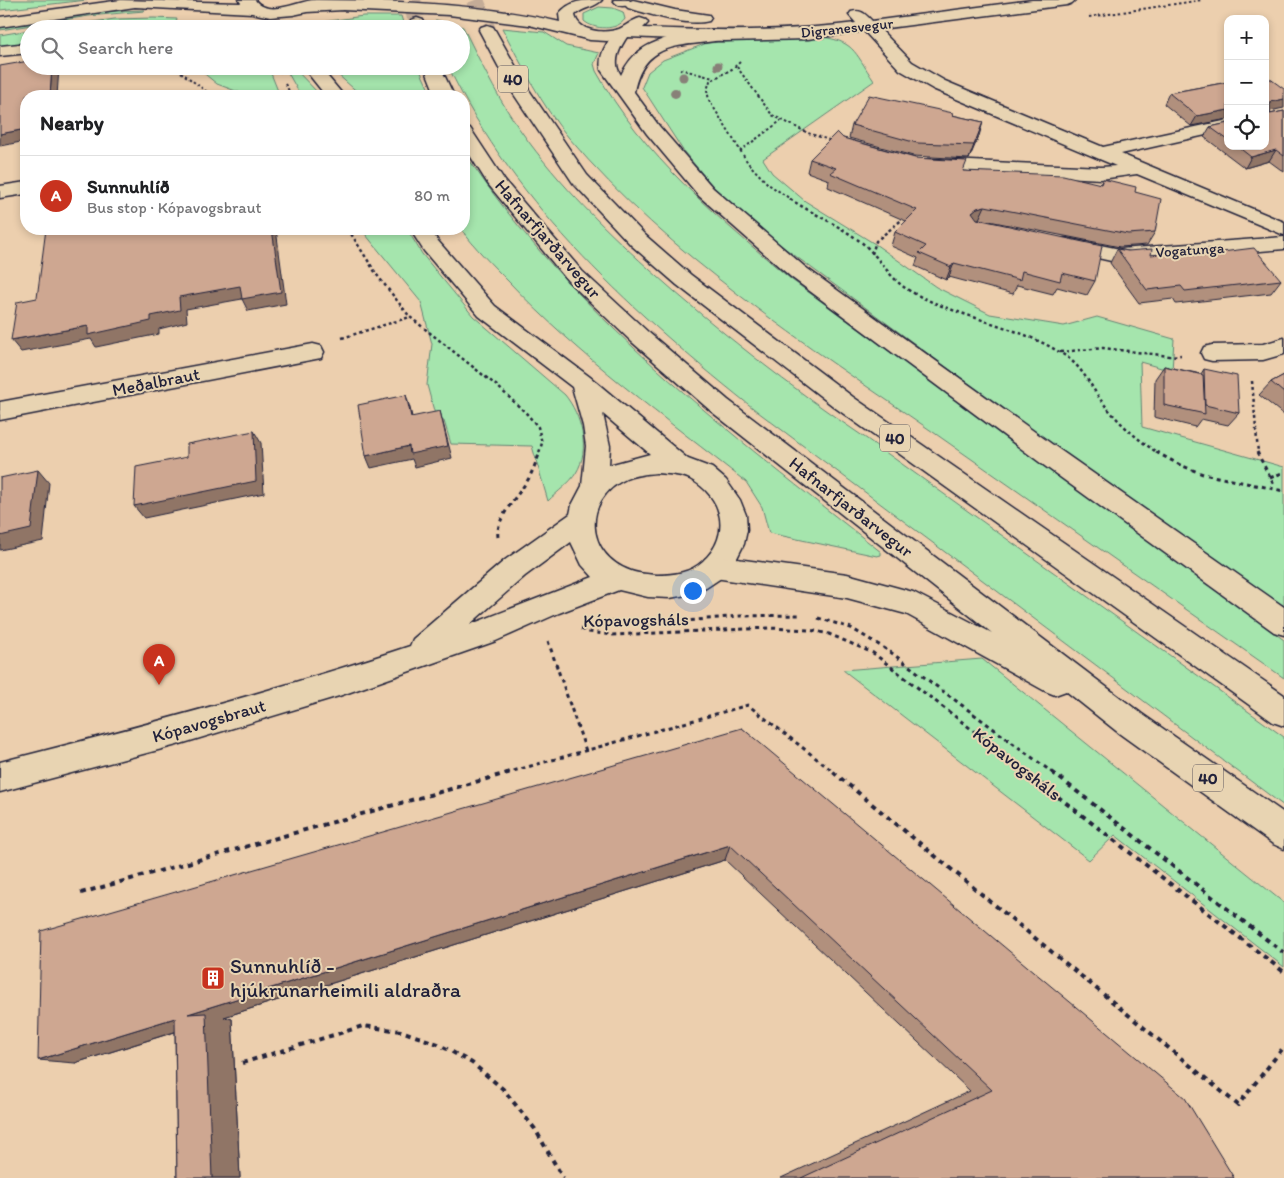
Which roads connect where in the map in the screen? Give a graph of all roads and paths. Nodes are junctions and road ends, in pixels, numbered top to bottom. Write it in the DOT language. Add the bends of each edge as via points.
graph roads {
  1 [pos="154,0"];
  2 [pos="454,0"];
  3 [pos="967,0"];
  4 [pos="1067,0"];
  5 [pos="1202,0"];
  6 [pos="587,2"];
  7 [pos="623,2"];
  8 [pos="129,3"];
  9 [pos="309,5"];
  10 [pos="254,6"];
  11 [pos="535,6"];
  12 [pos="556,6"];
  13 [pos="817,17"];
  14 [pos="1088,17"];
  15 [pos="717,19"];
  16 [pos="265,20"];
  17 [pos="301,20"];
  18 [pos="862,21"];
  19 [pos="0,22"];
  20 [pos="487,30"];
  21 [pos="577,31"];
  22 [pos="623,33"];
  23 [pos="723,35"];
  24 [pos="20,49"];
  25 [pos="0,51"];
  26 [pos="741,59"];
  27 [pos="737,68"];
  28 [pos="184,75"];
  29 [pos="318,75"];
  30 [pos="436,75"];
  31 [pos="203,90"];
  32 [pos="330,90"];
  33 [pos="442,90"];
  34 [pos="626,94"];
  35 [pos="782,120"];
  36 [pos="1224,127"];
  37 [pos="470,141"];
  38 [pos="840,144"];
  39 [pos="740,151"];
  40 [pos="1101,153"];
  41 [pos="912,164"];
  42 [pos="1140,169"];
  43 [pos="20,189"];
  44 [pos="0,192"];
  45 [pos="1284,229"];
  46 [pos="352,235"];
  47 [pos="424,235"];
  48 [pos="1045,240"];
  49 [pos="1284,243"];
  50 [pos="872,254"];
  51 [pos="410,317"];
  52 [pos="1284,346"];
  53 [pos="313,352"];
  54 [pos="1060,352"];
  55 [pos="1212,353"];
  56 [pos="1250,353"];
  57 [pos="582,384"];
  58 [pos="0,411"];
  59 [pos="680,465"];
  60 [pos="1284,472"];
  61 [pos="1270,478"];
  62 [pos="595,488"];
  63 [pos="1275,488"];
  64 [pos="1284,491"];
  65 [pos="580,521"];
  66 [pos="499,543"];
  67 [pos="715,567"];
  68 [pos="618,579"];
  69 [pos="598,621"];
  70 [pos="1284,623"];
  71 [pos="573,625"];
  72 [pos="547,639"];
  73 [pos="415,655"];
  74 [pos="1284,712"];
  75 [pos="1131,724"];
  76 [pos="586,751"];
  77 [pos="0,777"];
  78 [pos="1284,833"];
  79 [pos="81,893"];
  80 [pos="1284,952"];
  81 [pos="1284,972"];
  82 [pos="1283,1048"];
  83 [pos="242,1062"];
  84 [pos="562,1178"];
  1 -- 8 [label="street"];
  2 -- 11 [label="street"];
  3 -- 18 [label="street, Digranesvegur"];
  4 -- 18 [label="street, Digranesvegur"];
  5 -- 14 [label="path"];
  6 -- 12 [label="street"];
  6 -- 21 [label="street" via="567,14 570,26"];
  7 -- 15 [label="street" via="675,15"];
  7 -- 22 [label="street" via="639,10 642,16 640,22"];
  8 -- 10 [label="street"];
  8 -- 19 [label="street"];
  9 -- 10 [label="street" via="280,12"];
  9 -- 17 [label="street"];
  9 -- 21 [label="street" via="387,5 523,18"];
  10 -- 16 [label="street"];
  13 -- 18 [label="street, Digranesvegur"];
  18 -- 23 [label="street, Digranesvegur" via="808,34"];
  18 -- 40 [label="street" via="906,66 920,75 976,102"];
  20 -- 74 [label="street, 40" via="520,90 580,179 638,240 678,275 845,402"];
  21 -- 22 [label="street, Digranesvegur" via="600,36"];
  22 -- 23 [label="street, Digranesvegur"];
  22 -- 34 [label="street" via="607,64"];
  23 -- 34 [label="street" via="679,41 650,51 633,66 626,82"];
  24 -- 25 [label="street"];
  26 -- 27 [label="path"];
  27 -- 35 [label="path" via="772,115"];
  27 -- 39 [label="path" via="713,78 707,90 718,116"];
  28 -- 31 [label="path"];
  29 -- 32 [label="street"];
  30 -- 33 [label="street"];
  34 -- 70 [label="street" via="706,192 798,272"];
  35 -- 38 [label="path"];
  35 -- 39 [label="path"];
  36 -- 40 [label="street"];
  37 -- 75 [label="street, Hafnarfjarðarvegur / 40" via="532,227 576,276 640,337 720,406"];
  39 -- 50 [label="path" via="757,173 778,191 846,233"];
  40 -- 42 [label="street"];
  41 -- 42 [label="street" via="1100,173"];
  41 -- 50 [label="path" via="907,215 876,241"];
  42 -- 45 [label="street"];
  43 -- 44 [label="street"];
  46 -- 51 [label="path" via="377,275"];
  47 -- 57 [label="street" via="487,311"];
  48 -- 49 [label="street, Vogatunga" via="1120,256"];
  50 -- 54 [label="path" via="908,290"];
  51 -- 53 [label="path" via="345,337"];
  51 -- 66 [label="path" via="497,386 538,427 542,443 539,456 497,530"];
  52 -- 56 [label="street"];
  53 -- 58 [label="street, Meðalbraut"];
  54 -- 55 [label="path" via="1103,348 1169,356"];
  54 -- 63 [label="path" via="1083,372 1117,419 1164,457 1211,476"];
  55 -- 56 [label="street"];
  56 -- 61 [label="path" via="1256,450"];
  57 -- 59 [label="street"];
  57 -- 62 [label="street" via="598,446"];
  59 -- 62 [label="street" via="656,463 633,466 612,474"];
  59 -- 67 [label="street" via="702,474 720,489 732,507 735,528 730,549"];
  60 -- 61 [label="path"];
  61 -- 63 [label="path"];
  62 -- 65 [label="street" via="585,503"];
  63 -- 64 [label="path"];
  65 -- 68 [label="street" via="589,554 601,568"];
  65 -- 73 [label="street, Kópavogsbraut" via="515,568"];
  67 -- 68 [label="street" via="695,580 670,587 643,586"];
  67 -- 75 [label="street" via="847,586 913,604"];
  68 -- 73 [label="street, Kópavogsbraut" via="486,632"];
  69 -- 80 [label="path, Kópavogsháls" via="664,623 740,616 809,615 851,628 1030,755"];
  71 -- 81 [label="path, Kópavogsháls" via="588,633 625,635 802,629 830,635 873,653"];
  72 -- 76 [label="path"];
  73 -- 77 [label="street, Kópavogsbraut" via="340,683"];
  75 -- 78 [label="street, Hafnarfjarðarvegur / 40"];
  76 -- 79 [label="path"];
  76 -- 82 [label="path" via="748,705 860,793 1238,1105"];
  83 -- 84 [label="path" via="363,1026 401,1031 438,1044 472,1063 503,1089 535,1129"];
}
